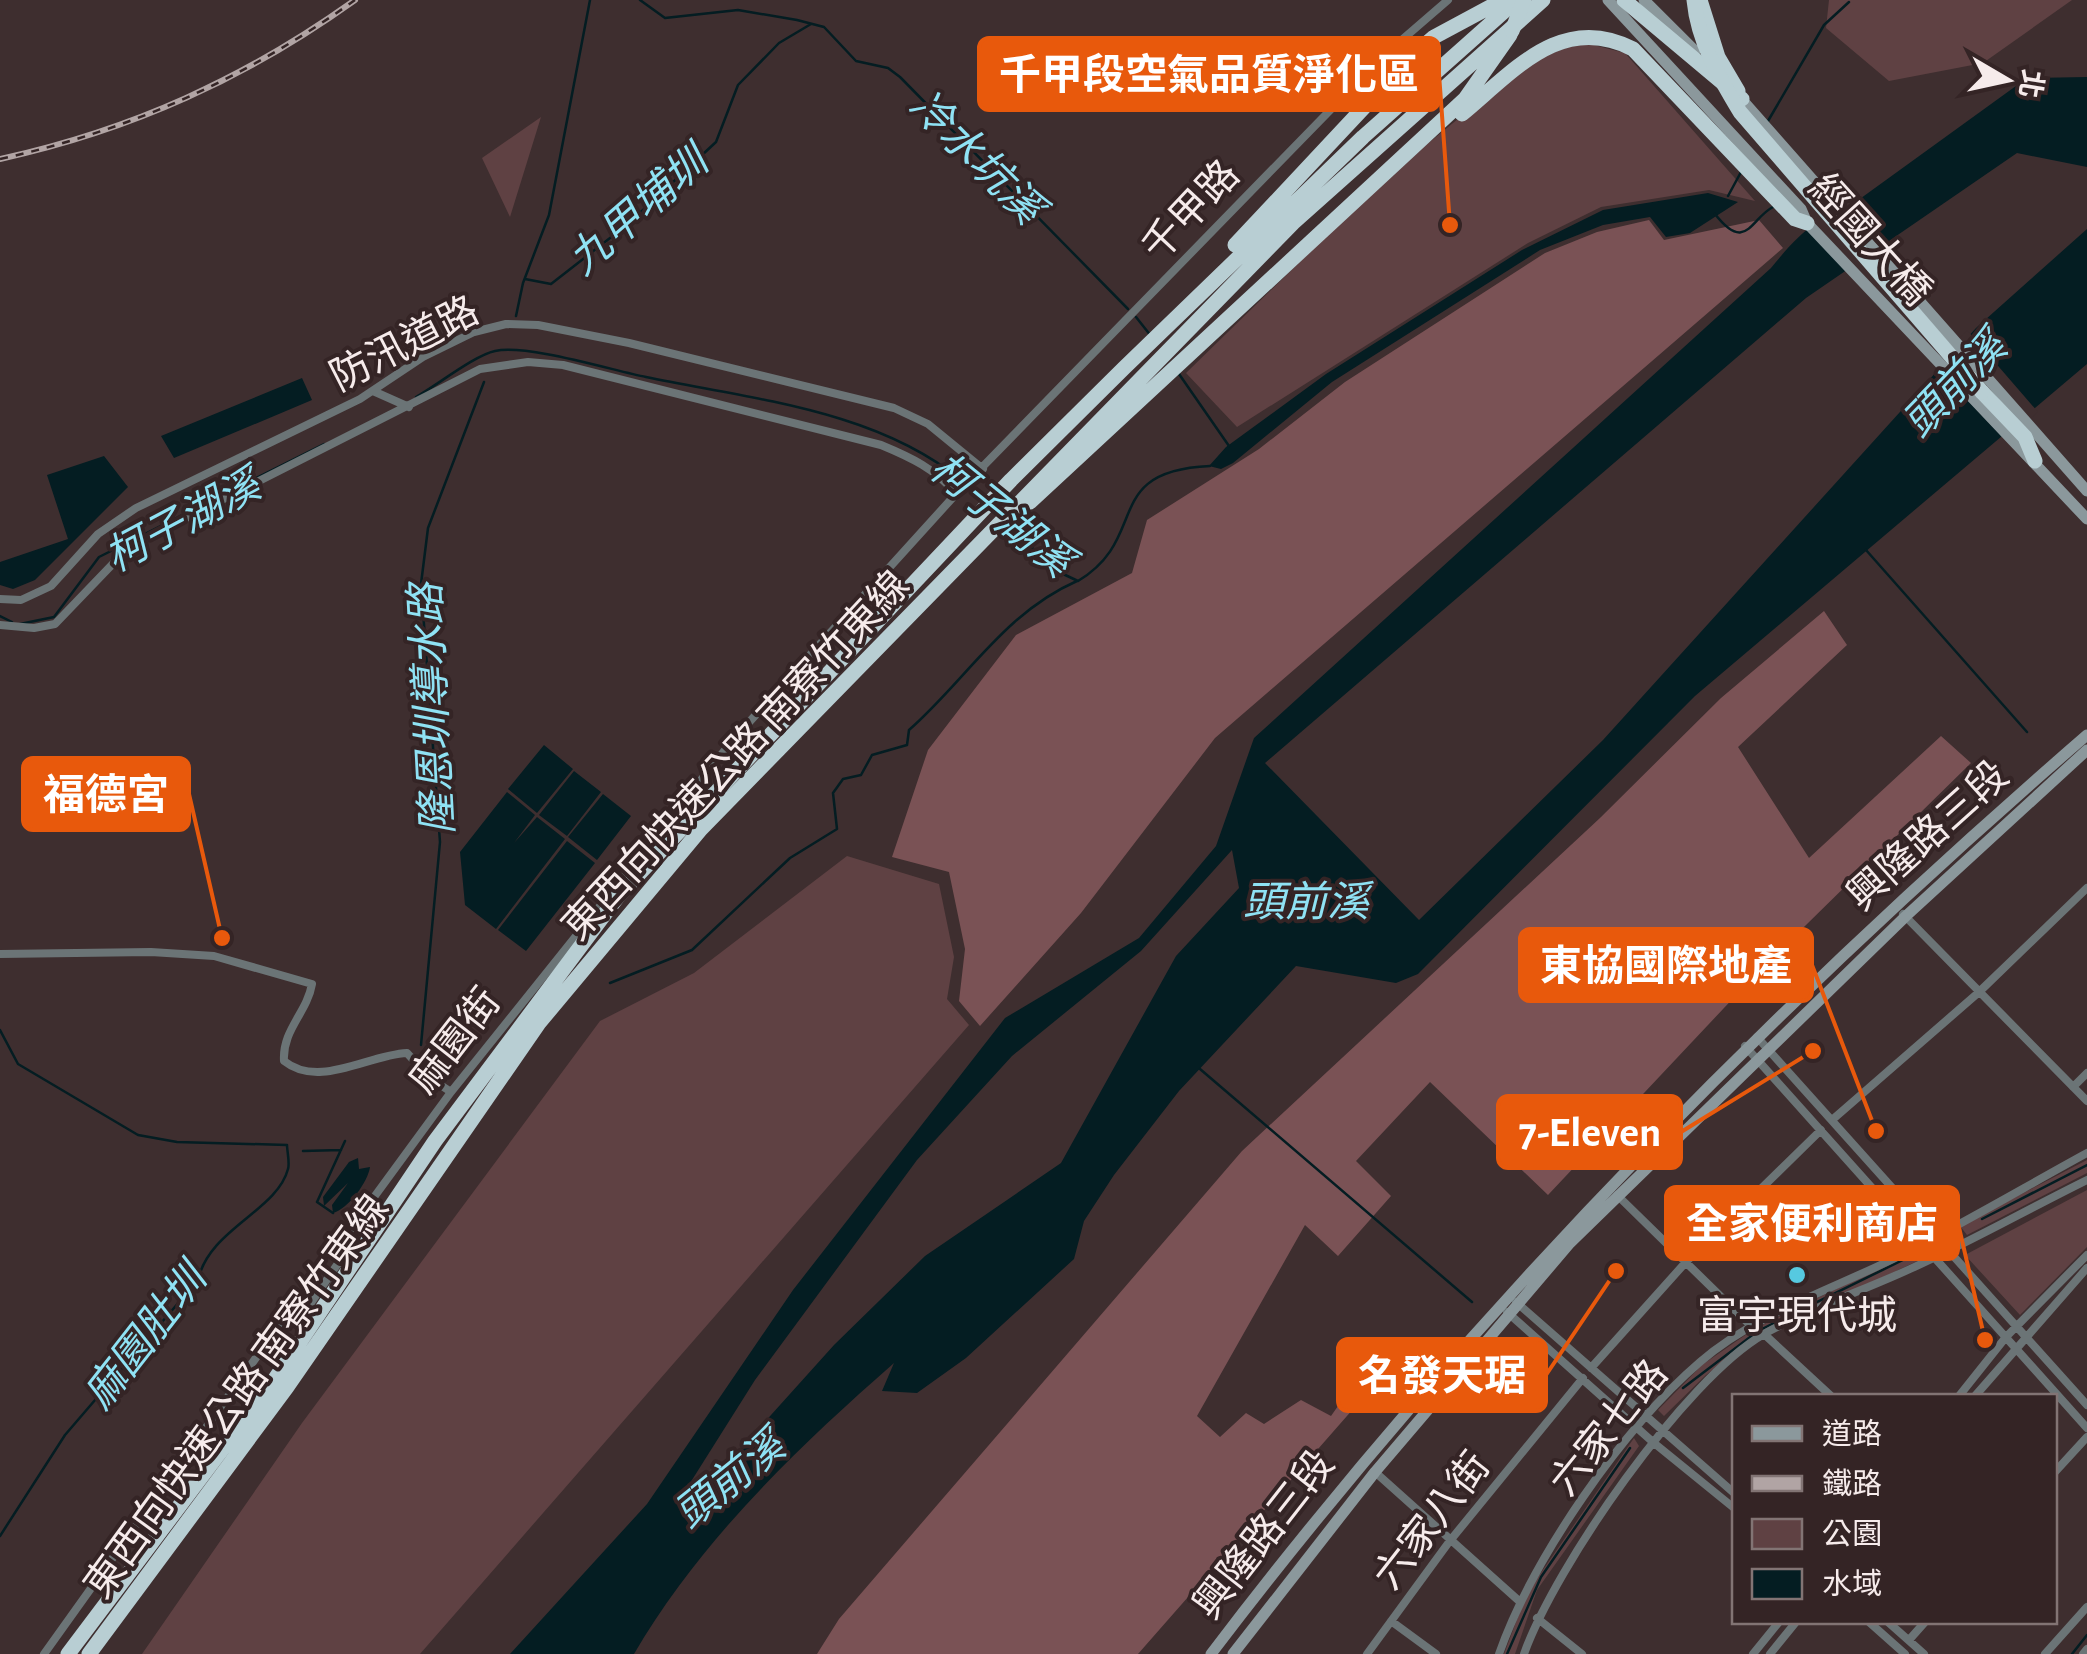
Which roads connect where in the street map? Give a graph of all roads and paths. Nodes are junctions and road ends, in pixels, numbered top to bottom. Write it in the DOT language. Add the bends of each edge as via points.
graph roads {
  1 [pos="1448,0"];
  2 [pos="1476,0"];
  3 [pos="1503,0"];
  4 [pos="1520,0"];
  5 [pos="1543,0"];
  6 [pos="1608,0"];
  7 [pos="1624,0"];
  8 [pos="1644,0"];
  9 [pos="1697,0"];
  10 [pos="1434,37"];
  11 [pos="1742,99"];
  12 [pos="1388,171"];
  13 [pos="1288,218"];
  14 [pos="1807,222"];
  15 [pos="1124,368"];
  16 [pos="373,391"];
  17 [pos="408,408"];
  18 [pos="2035,461"];
  19 [pos="983,469"];
  20 [pos="2087,491"];
  21 [pos="956,494"];
  22 [pos="2087,519"];
  23 [pos="940,580"];
  24 [pos="0,598"];
  25 [pos="0,625"];
  26 [pos="2087,734"];
  27 [pos="2087,750"];
  28 [pos="2087,888"];
  29 [pos="1901,912"];
  30 [pos="0,954"];
  31 [pos="1978,993"];
  32 [pos="1757,1036"];
  33 [pos="1746,1046"];
  34 [pos="1769,1050"];
  35 [pos="1758,1060"];
  36 [pos="2087,1072"];
  37 [pos="2073,1086"];
  38 [pos="450,1092"];
  39 [pos="2087,1101"];
  40 [pos="1832,1120"];
  41 [pos="1821,1130"];
  42 [pos="2087,1153"];
  43 [pos="2087,1180"];
  44 [pos="1617,1195"];
  45 [pos="1934,1236"];
  46 [pos="1922,1243"];
  47 [pos="1946,1250"];
  48 [pos="2087,1254"];
  49 [pos="1936,1258"];
  50 [pos="1686,1262"];
  51 [pos="2087,1268"];
  52 [pos="1509,1305"];
  53 [pos="1752,1327"];
  54 [pos="2014,1329"];
  55 [pos="1764,1334"];
  56 [pos="2006,1338"];
  57 [pos="2023,1338"];
  58 [pos="2015,1347"];
  59 [pos="1590,1368"];
  60 [pos="1584,1378"];
  61 [pos="281,1383"];
  62 [pos="1830,1394"];
  63 [pos="1961,1394"];
  64 [pos="1978,1394"];
  65 [pos="2057,1394"];
  66 [pos="2057,1394"];
  67 [pos="2087,1406"];
  68 [pos="1645,1418"];
  69 [pos="1638,1427"];
  70 [pos="2087,1428"];
  71 [pos="1663,1434"];
  72 [pos="2087,1436"];
  73 [pos="1654,1443"];
  74 [pos="2057,1470"];
  75 [pos="1374,1472"];
  76 [pos="1732,1491"];
  77 [pos="1732,1506"];
  78 [pos="1449,1542"];
  79 [pos="1518,1600"];
  80 [pos="2087,1607"];
  81 [pos="1537,1618"];
  82 [pos="1391,1620"];
  83 [pos="1777,1624"];
  84 [pos="1794,1624"];
  85 [pos="1871,1624"];
  86 [pos="1890,1624"];
  87 [pos="1923,1624"];
  88 [pos="1909,1640"];
  89 [pos="44,1654"];
  90 [pos="68,1654"];
  91 [pos="89,1654"];
  92 [pos="1210,1654"];
  93 [pos="1233,1654"];
  94 [pos="1366,1654"];
  95 [pos="1436,1654"];
  96 [pos="1499,1654"];
  97 [pos="1524,1654"];
  98 [pos="1582,1654"];
  99 [pos="1753,1654"];
  100 [pos="1770,1654"];
  101 [pos="1905,1654"];
  102 [pos="1924,1654"];
  103 [pos="2045,1654"];
  1 -- 19 [label="street, 千甲路" via="1382,56"];
  2 -- 10 [label="highway"];
  3 -- 10 [label="highway"];
  4 -- 12 [label="highway, bridge" via="1512,31 1485,76"];
  4 -- 13 [label="highway, 東西向快速公路 南寮竹東線" via="1436,69"];
  5 -- 13 [label="highway, 東西向快速公路 南寮竹東線"];
  6 -- 14 [label="street, 經國大橋"];
  7 -- 11 [label="highway, bridge"];
  8 -- 11 [label="street, 經國大橋, bridge"];
  9 -- 11 [label="highway"];
  9 -- 18 [label="highway, bridge" via="1696,20 1714,68 1740,112 2025,437"];
  10 -- 15 [label="highway" via="1177,303"];
  11 -- 20 [label="street, 經國大橋"];
  12 -- 14 [label="highway" via="1531,55 1576,36 1595,36 1633,49 1795,219"];
  12 -- 23 [label="highway"];
  13 -- 15 [label="highway, 東西向快速公路 南寮竹東線"];
  13 -- 23 [label="highway, 東西向快速公路 南寮竹東線"];
  14 -- 18 [label="street, 經國大橋"];
  15 -- 61 [label="highway, 東西向快速公路 南寮竹東線" via="619,895 434,1141"];
  16 -- 17 [label="street"];
  16 -- 19 [label="street, 防汛道路" via="474,332 538,325 894,408 928,424"];
  16 -- 24 [label="street, 防汛道路" via="121,516 42,591 20,600"];
  17 -- 21 [label="street" via="489,367 563,365 847,435 915,459"];
  17 -- 25 [label="street" via="129,547 55,624"];
  18 -- 22 [label="street, 經國大橋"];
  19 -- 21 [label="street, 千甲路"];
  21 -- 38 [label="street, 麻園街" via="733,740"];
  23 -- 61 [label="highway, 東西向快速公路 南寮竹東線" via="701,828 617,926 539,1023"];
  26 -- 29 [label="street, 興隆路三段"];
  27 -- 29 [label="street, 興隆路三段"];
  28 -- 31 [label="street"];
  29 -- 31 [label="street"];
  29 -- 32 [label="street, 興隆路三段"];
  29 -- 34 [label="street, 興隆路三段"];
  30 -- 38 [label="street" via="214,956 312,984 310,1000 288,1032 284,1061 307,1073 407,1052"];
  31 -- 37 [label="street"];
  31 -- 40 [label="street"];
  32 -- 33 [label="street, 興隆路三段"];
  32 -- 34 [label="street"];
  33 -- 35 [label="street"];
  33 -- 52 [label="street, 興隆路三段" via="1608,1186"];
  34 -- 35 [label="street, 興隆路三段"];
  34 -- 40 [label="street"];
  35 -- 41 [label="street"];
  35 -- 44 [label="street, 興隆路三段"];
  36 -- 37 [label="street"];
  37 -- 39 [label="street"];
  38 -- 89 [label="street, 麻園街" via="358,1218 339,1262 304,1313 278,1327"];
  40 -- 45 [label="street"];
  41 -- 46 [label="street"];
  41 -- 50 [label="street"];
  42 -- 45 [label="street, 六家七路"];
  43 -- 47 [label="street, 六家七路"];
  44 -- 50 [label="street"];
  44 -- 52 [label="street, 興隆路三段"];
  45 -- 46 [label="street, 六家七路"];
  45 -- 47 [label="street"];
  46 -- 49 [label="street"];
  46 -- 53 [label="street, 六家七路"];
  47 -- 49 [label="street, 六家七路"];
  47 -- 54 [label="street"];
  48 -- 54 [label="street"];
  49 -- 55 [label="street, 六家七路"];
  49 -- 56 [label="street"];
  50 -- 53 [label="street"];
  50 -- 59 [label="street"];
  51 -- 57 [label="street"];
  52 -- 59 [label="street"];
  52 -- 60 [label="street"];
  52 -- 75 [label="street, 興隆路三段"];
  52 -- 92 [label="street, 興隆路三段" via="1340,1487"];
  53 -- 68 [label="street, 六家七路" via="1700,1362"];
  54 -- 56 [label="street"];
  54 -- 57 [label="street"];
  55 -- 62 [label="street"];
  55 -- 71 [label="street, 六家七路" via="1702,1388"];
  56 -- 58 [label="street"];
  56 -- 63 [label="street"];
  57 -- 58 [label="street"];
  57 -- 67 [label="street"];
  58 -- 64 [label="street"];
  58 -- 65 [label="street"];
  59 -- 68 [label="street"];
  60 -- 69 [label="street"];
  60 -- 78 [label="street, 六家八街"];
  61 -- 90 [label="highway, 東西向快速公路 南寮竹東線"];
  61 -- 91 [label="highway, 東西向快速公路 南寮竹東線"];
  66 -- 70 [label="street"];
  68 -- 69 [label="street, 六家七路"];
  68 -- 71 [label="street"];
  69 -- 73 [label="street"];
  69 -- 79 [label="street, 六家七路"];
  71 -- 73 [label="street, 六家七路"];
  71 -- 76 [label="street"];
  72 -- 74 [label="street"];
  73 -- 77 [label="street"];
  73 -- 81 [label="street, 六家七路" via="1575,1550"];
  75 -- 78 [label="street"];
  75 -- 93 [label="street, 興隆路三段"];
  78 -- 79 [label="street"];
  78 -- 82 [label="street, 六家八街"];
  79 -- 96 [label="street, 六家七路"];
  80 -- 103 [label="street"];
  81 -- 97 [label="street, 六家七路"];
  81 -- 98 [label="street"];
  82 -- 94 [label="street, 六家八街"];
  82 -- 95 [label="street"];
  83 -- 99 [label="street"];
  84 -- 100 [label="street"];
  85 -- 101 [label="street"];
  86 -- 88 [label="street"];
  87 -- 88 [label="street"];
  88 -- 102 [label="street"];
}
